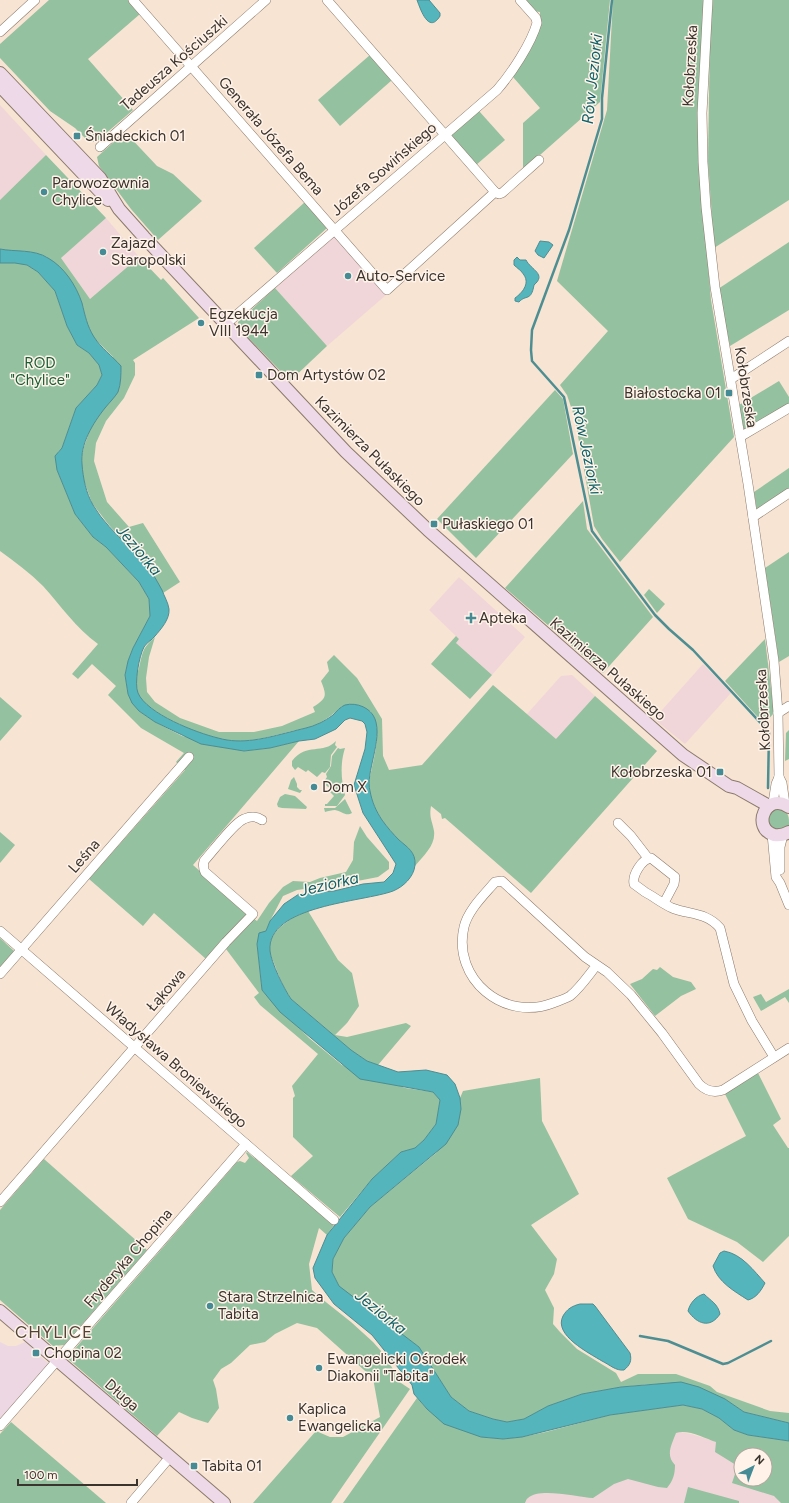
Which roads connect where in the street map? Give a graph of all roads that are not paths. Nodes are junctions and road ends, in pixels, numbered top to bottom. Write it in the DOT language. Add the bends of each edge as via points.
graph roads {
  1 [pos="35,0"];
  2 [pos="133,0"];
  3 [pos="266,0"];
  4 [pos="327,0"];
  5 [pos="520,0"];
  6 [pos="708,0"];
  7 [pos="0,32"];
  8 [pos="191,66"];
  9 [pos="0,73"];
  10 [pos="0,86"];
  11 [pos="444,135"];
  12 [pos="100,147"];
  13 [pos="539,160"];
  14 [pos="495,192"];
  15 [pos="119,209"];
  16 [pos="335,230"];
  17 [pos="226,324"];
  18 [pos="789,341"];
  19 [pos="731,379"];
  20 [pos="789,408"];
  21 [pos="740,437"];
  22 [pos="789,493"];
  23 [pos="753,517"];
  24 [pos="789,706"];
  25 [pos="778,713"];
  26 [pos="189,756"];
  27 [pos="780,807"];
  28 [pos="262,820"];
  29 [pos="618,823"];
  30 [pos="781,834"];
  31 [pos="648,858"];
  32 [pos="664,904"];
  33 [pos="789,905"];
  34 [pos="0,931"];
  35 [pos="21,949"];
  36 [pos="596,966"];
  37 [pos="0,974"];
  38 [pos="135,1048"];
  39 [pos="789,1048"];
  40 [pos="774,1057"];
  41 [pos="246,1144"];
  42 [pos="0,1202"];
  43 [pos="334,1220"];
  44 [pos="0,1311"];
  45 [pos="58,1360"];
  46 [pos="0,1426"];
  47 [pos="170,1457"];
  48 [pos="130,1503"];
  49 [pos="224,1503"];
  1 -- 7 [label="street"];
  2 -- 8 [label="street, Generała Józefa Bema"];
  3 -- 8 [label="street, Tadeusza Kościuszki"];
  4 -- 11 [label="street"];
  5 -- 11 [label="street, Józefa Sowińskiego" via="536,18 535,29 507,79"];
  6 -- 19 [label="street, Kołobrzeska" via="702,113 703,162 715,287"];
  8 -- 12 [label="street, Tadeusza Kościuszki"];
  8 -- 16 [label="street, Generała Józefa Bema"];
  9 -- 15 [label="main road, Kazimierza Pułaskiego" via="100,178"];
  10 -- 15 [label="main road, Kazimierza Pułaskiego"];
  11 -- 14 [label="street"];
  11 -- 16 [label="street, Józefa Sowińskiego"];
  13 -- 14 [label="street" via="502,193"];
  14 -- 16 [label="street, Generała Józefa Bema" via="388,290"];
  15 -- 17 [label="main road, Kazimierza Pułaskiego"];
  16 -- 17 [label="street, Józefa Sowińskiego"];
  17 -- 27 [label="main road, Kazimierza Pułaskiego" via="362,468 428,530 658,734 683,755 729,786"];
  18 -- 19 [label="street"];
  19 -- 21 [label="street, Kołobrzeska"];
  20 -- 21 [label="street"];
  21 -- 23 [label="street, Kołobrzeska"];
  22 -- 23 [label="street"];
  23 -- 25 [label="street, Kołobrzeska" via="774,661"];
  24 -- 25 [label="street"];
  25 -- 27 [label="street, Kołobrzeska" via="779,777 776,784"];
  26 -- 35 [label="street, Leśna"];
  27 -- 30 [label="main road" via="763,825"];
  28 -- 38 [label="street, Łąkowa" via="250,817 239,821 203,865 205,872 253,914"];
  29 -- 31 [label="street"];
  30 -- 33 [label="street" via="775,869"];
  31 -- 32 [label="street" via="675,877"];
  31 -- 32 [label="street" via="638,868 634,884"];
  32 -- 40 [label="street" via="708,918 720,928 734,984"];
  34 -- 35 [label="street, Władysława Broniewskiego"];
  35 -- 37 [label="street, Leśna"];
  35 -- 38 [label="street, Władysława Broniewskiego"];
  36 -- 36 [label="street" via="502,881 495,882 474,907 464,926 464,957 474,979 494,999 513,1006 535,1008 560,1001 582,984"];
  36 -- 40 [label="street" via="607,972 631,995 699,1084 707,1090 723,1090"];
  38 -- 41 [label="street, Władysława Broniewskiego"];
  38 -- 42 [label="street, Łąkowa"];
  39 -- 40 [label="street"];
  41 -- 43 [label="street, Władysława Broniewskiego"];
  41 -- 45 [label="street, Fryderyka Chopina"];
  44 -- 45 [label="main road, Długa"];
  45 -- 46 [label="street, Fryderyka Chopina"];
  45 -- 47 [label="main road, Długa"];
  47 -- 48 [label="street"];
  47 -- 49 [label="main road, Długa"];
}
